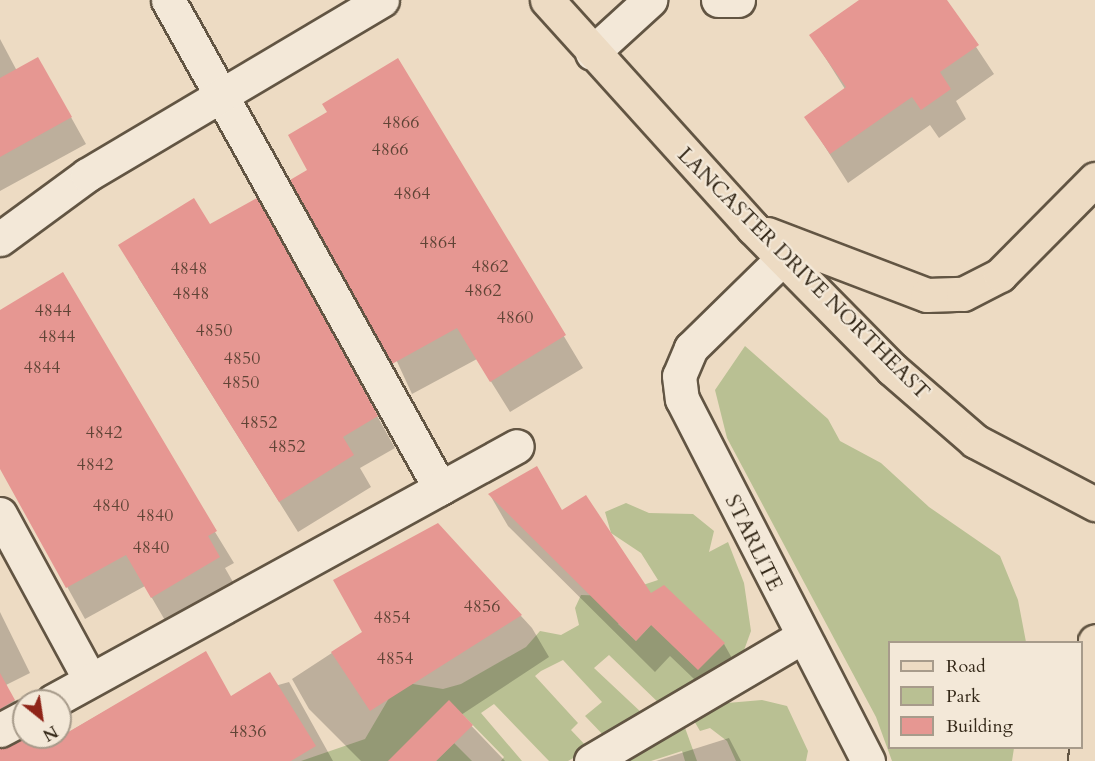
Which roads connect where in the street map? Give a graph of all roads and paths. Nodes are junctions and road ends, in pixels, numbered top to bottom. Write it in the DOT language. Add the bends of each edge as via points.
graph roads {
  1 [pos="168,0"];
  2 [pos="382,0"];
  3 [pos="547,0"];
  4 [pos="650,0"];
  5 [pos="718,0"];
  6 [pos="738,0"];
  7 [pos="592,53"];
  8 [pos="224,96"];
  9 [pos="1095,178"];
  10 [pos="753,228"];
  11 [pos="0,239"];
  12 [pos="783,258"];
  13 [pos="517,446"];
  14 [pos="440,488"];
  15 [pos="1095,504"];
  16 [pos="0,514"];
  17 [pos="800,638"];
  18 [pos="1095,641"];
  19 [pos="90,680"];
  20 [pos="72,690"];
  21 [pos="865,760"];
  22 [pos="591,761"];
  23 [pos="1085,761"];
  1 -- 8 [label="street"];
  2 -- 8 [label="street"];
  3 -- 7 [label="main road, LANCASTER DRIVE NORTHEAST"];
  4 -- 7 [label="street"];
  5 -- 6 [label="street"];
  7 -- 10 [label="main road, LANCASTER DRIVE NORTHEAST"];
  8 -- 11 [label="street" via="87,175"];
  8 -- 14 [label="street"];
  9 -- 10 [label="main road" via="1000,275 963,294 927,295"];
  10 -- 12 [label="main road, LANCASTER DRIVE NORTHEAST"];
  12 -- 15 [label="main road, LANCASTER DRIVE NORTHEAST" via="892,369 975,441"];
  12 -- 17 [label="street, STARLITE" via="692,348 679,376 682,399"];
  13 -- 14 [label="street"];
  14 -- 19 [label="street"];
  16 -- 19 [label="street"];
  17 -- 21 [label="street, STARLITE"];
  17 -- 22 [label="street"];
  18 -- 23 [label="main road"];
  19 -- 20 [label="street"];
}
